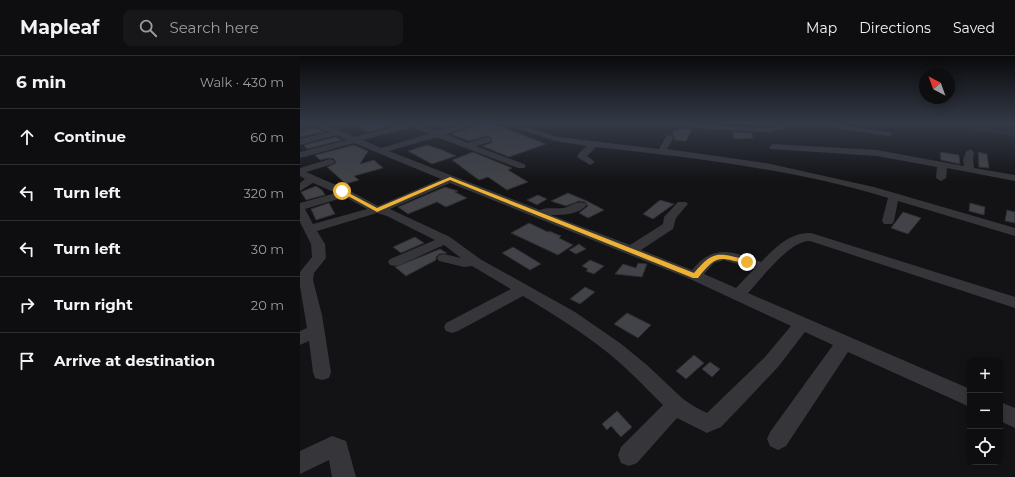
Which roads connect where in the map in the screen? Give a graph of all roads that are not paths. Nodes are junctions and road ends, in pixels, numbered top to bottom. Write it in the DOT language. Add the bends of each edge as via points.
graph roads {
  1 [pos="342,143"];
  2 [pos="362,143"];
  3 [pos="407,143"];
  4 [pos="463,143"];
  5 [pos="477,143"];
  6 [pos="579,143"];
  7 [pos="666,143"];
  8 [pos="770,143"];
  9 [pos="469,145"];
  10 [pos="594,145"];
  11 [pos="710,146"];
  12 [pos="380,151"];
  13 [pos="662,151"];
  14 [pos="932,151"];
  15 [pos="970,152"];
  16 [pos="300,155"];
  17 [pos="698,156"];
  18 [pos="770,156"];
  19 [pos="330,162"];
  20 [pos="590,162"];
  21 [pos="930,162"];
  22 [pos="942,164"];
  23 [pos="521,166"];
  24 [pos="969,169"];
  25 [pos="300,172"];
  26 [pos="941,178"];
  27 [pos="1015,178"];
  28 [pos="311,179"];
  29 [pos="450,179"];
  30 [pos="300,188"];
  31 [pos="346,193"];
  32 [pos="894,196"];
  33 [pos="682,204"];
  34 [pos="581,205"];
  35 [pos="300,207"];
  36 [pos="377,210"];
  37 [pos="300,211"];
  38 [pos="540,215"];
  39 [pos="888,221"];
  40 [pos="310,229"];
  41 [pos="1015,232"];
  42 [pos="445,240"];
  43 [pos="631,250"];
  44 [pos="444,258"];
  45 [pos="395,262"];
  46 [pos="475,262"];
  47 [pos="764,268"];
  48 [pos="695,276"];
  49 [pos="524,289"];
  50 [pos="738,295"];
  51 [pos="1015,303"];
  52 [pos="802,323"];
  53 [pos="452,327"];
  54 [pos="316,331"];
  55 [pos="300,338"];
  56 [pos="845,342"];
  57 [pos="322,372"];
  58 [pos="967,397"];
  59 [pos="676,405"];
  60 [pos="1003,412"];
  61 [pos="1015,418"];
  62 [pos="778,439"];
  63 [pos="629,455"];
  64 [pos="300,463"];
  65 [pos="344,477"];
  1 -- 16 [label="street"];
  2 -- 12 [label="street"];
  3 -- 12 [label="street"];
  4 -- 9 [label="street"];
  5 -- 9 [label="street"];
  6 -- 10 [label="street"];
  7 -- 13 [label="street"];
  8 -- 18 [label="street"];
  9 -- 23 [label="street"];
  10 -- 13 [label="street"];
  10 -- 20 [label="street" via="582,155"];
  11 -- 17 [label="street"];
  12 -- 29 [label="street"];
  13 -- 17 [label="street"];
  14 -- 21 [label="street"];
  15 -- 24 [label="street"];
  17 -- 18 [label="street"];
  18 -- 21 [label="street" via="877,153"];
  18 -- 32 [label="street" via="850,184"];
  19 -- 25 [label="street"];
  21 -- 22 [label="street"];
  22 -- 24 [label="street"];
  22 -- 26 [label="street"];
  24 -- 27 [label="street"];
  25 -- 28 [label="street"];
  28 -- 30 [label="street"];
  28 -- 31 [label="street"];
  29 -- 36 [label="street"];
  29 -- 38 [label="street"];
  31 -- 35 [label="street"];
  31 -- 36 [label="street"];
  32 -- 39 [label="street"];
  32 -- 41 [label="street"];
  33 -- 43 [label="street" via="671,214 669,226"];
  34 -- 38 [label="street" via="564,212 548,211"];
  36 -- 40 [label="street"];
  36 -- 42 [label="street"];
  37 -- 40 [label="street"];
  38 -- 43 [label="street"];
  40 -- 54 [label="street" via="318,244 319,258 307,272 306,280"];
  42 -- 45 [label="street"];
  42 -- 46 [label="street"];
  43 -- 48 [label="street"];
  44 -- 46 [label="street" via="464,263"];
  46 -- 49 [label="street"];
  47 -- 48 [label="street" via="731,258 715,257"];
  47 -- 50 [label="street"];
  47 -- 51 [label="street" via="790,243 798,238 811,238"];
  48 -- 50 [label="street"];
  49 -- 53 [label="street"];
  49 -- 59 [label="street" via="569,316 614,348"];
  50 -- 52 [label="street"];
  52 -- 56 [label="street"];
  52 -- 59 [label="street" via="788,344 711,422 707,423 688,414"];
  54 -- 55 [label="street"];
  54 -- 57 [label="street"];
  56 -- 58 [label="street"];
  56 -- 62 [label="street"];
  59 -- 63 [label="street"];
  60 -- 61 [label="street"];
  64 -- 65 [label="street" via="336,447"];
}
